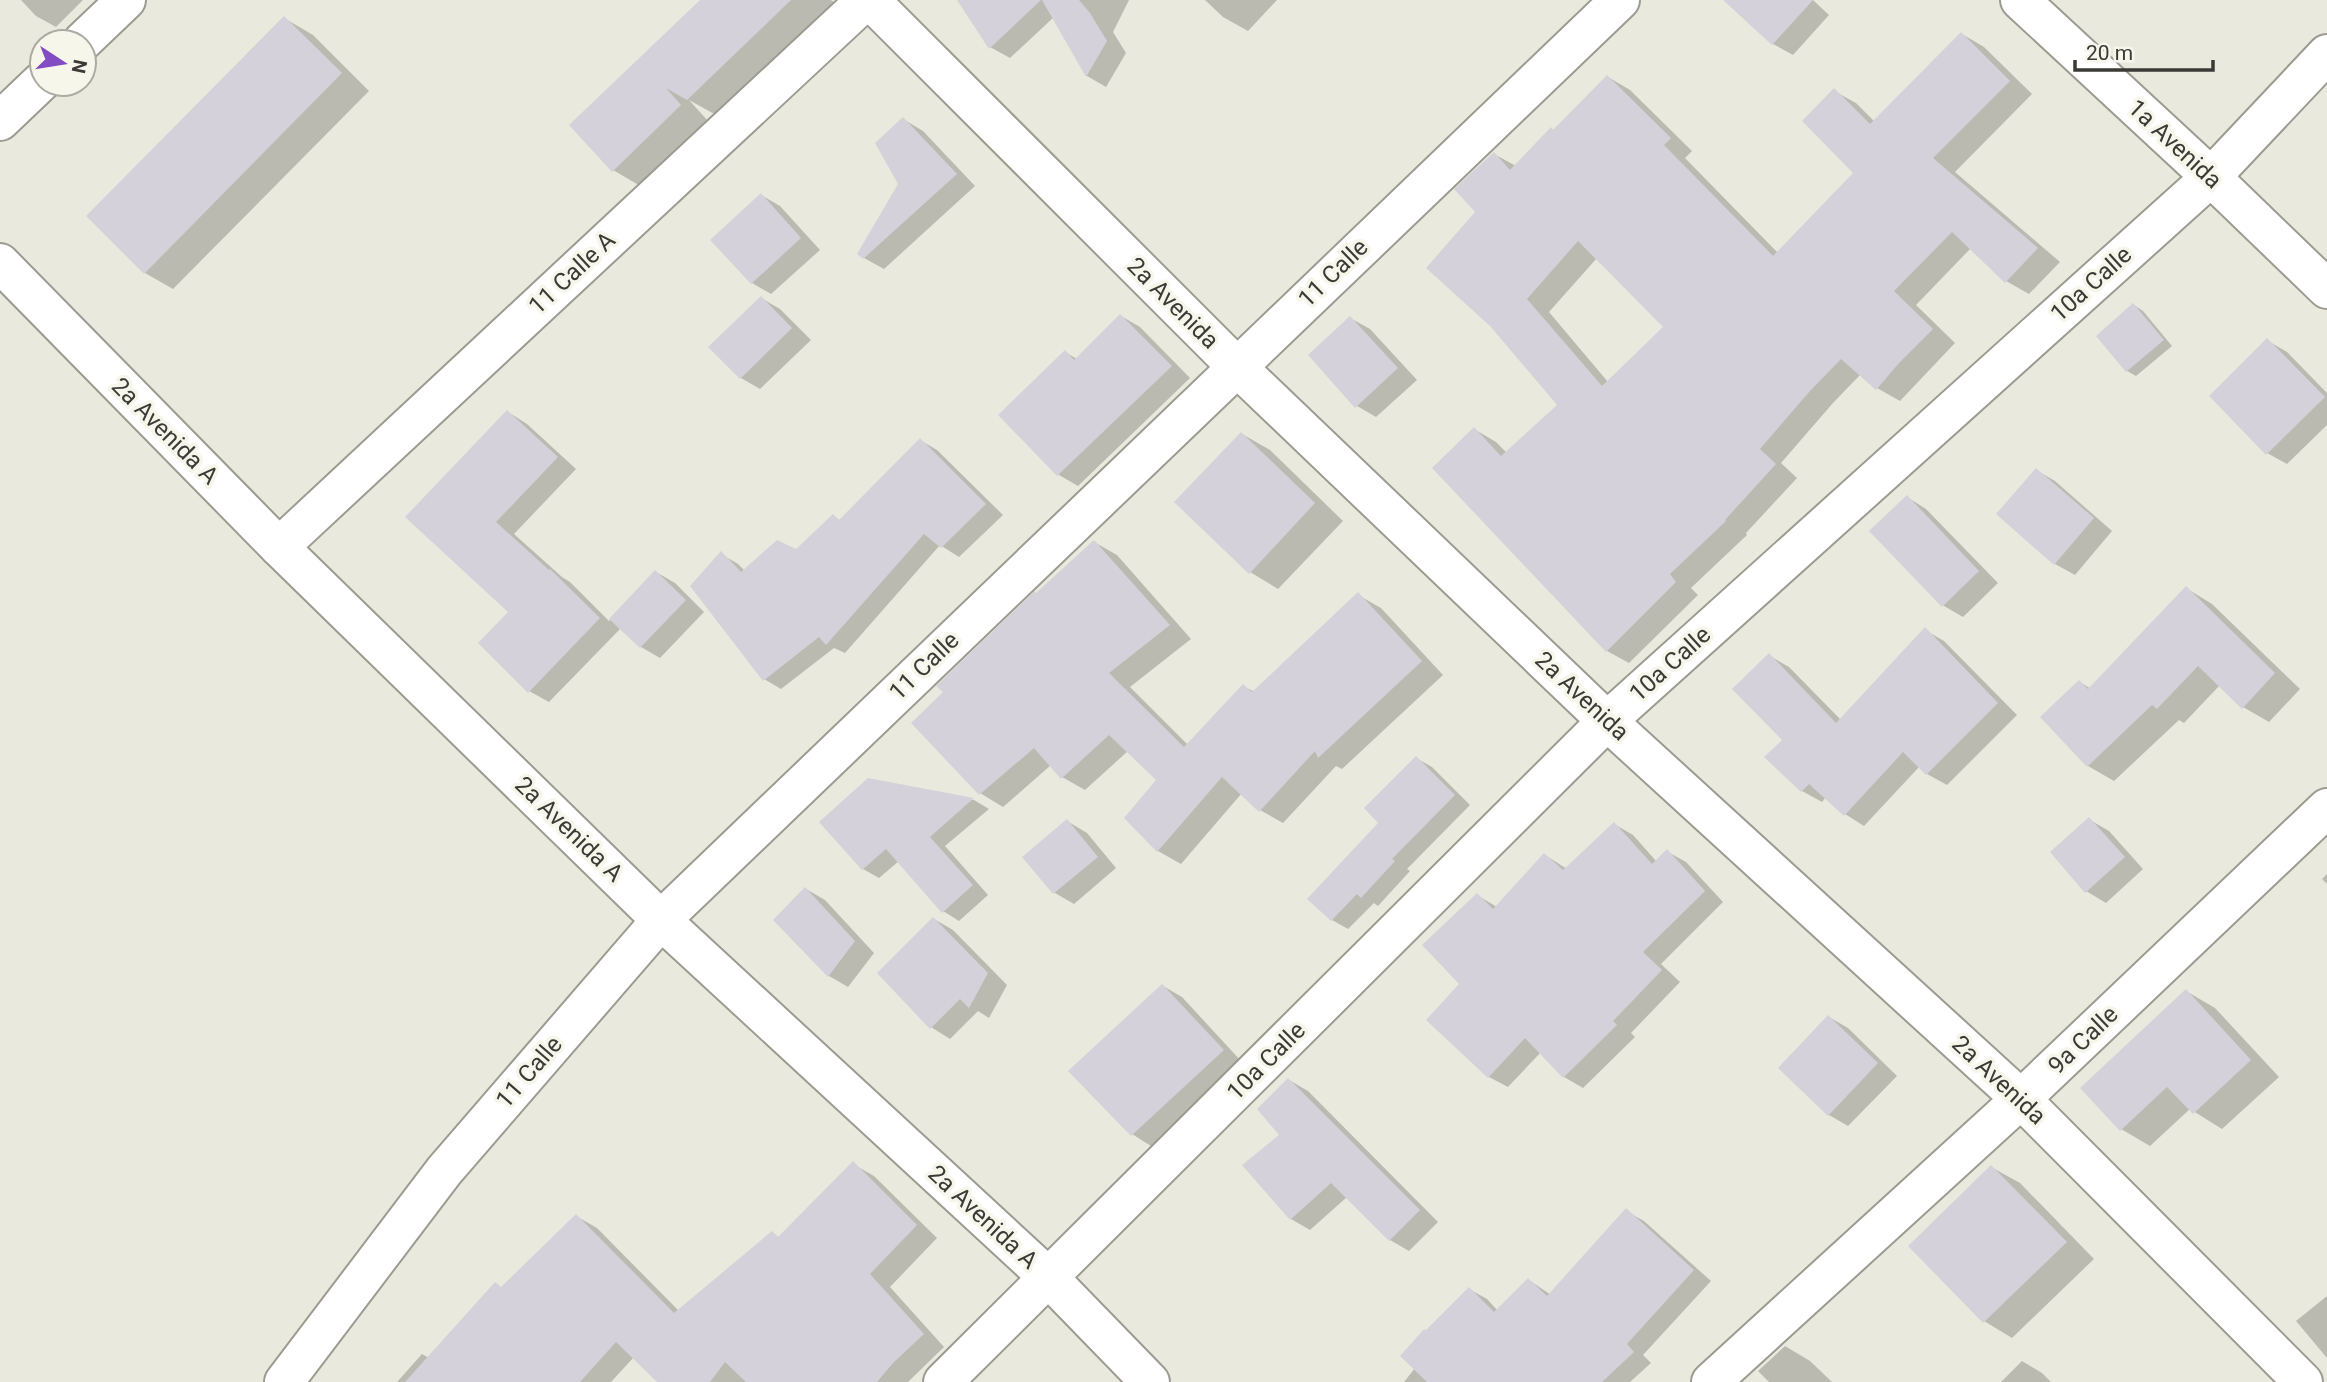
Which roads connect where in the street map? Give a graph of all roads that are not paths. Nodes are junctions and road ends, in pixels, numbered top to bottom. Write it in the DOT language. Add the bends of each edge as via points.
graph roads {
  1 [pos="125,0"];
  2 [pos="868,0"];
  3 [pos="1620,0"];
  4 [pos="2020,0"];
  5 [pos="96,28"];
  6 [pos="2327,54"];
  7 [pos="28,94"];
  8 [pos="0,121"];
  9 [pos="2211,177"];
  10 [pos="0,263"];
  11 [pos="2327,289"];
  12 [pos="1236,366"];
  13 [pos="279,547"];
  14 [pos="1607,721"];
  15 [pos="2327,808"];
  16 [pos="661,920"];
  17 [pos="2021,1099"];
  18 [pos="1049,1278"];
  19 [pos="284,1382"];
  20 [pos="943,1382"];
  21 [pos="1150,1382"];
  22 [pos="1712,1382"];
  23 [pos="2303,1382"];
  1 -- 5 [label="street"];
  2 -- 12 [label="street, 2a Avenida"];
  2 -- 13 [label="street, 11 Calle A"];
  3 -- 12 [label="street, 11 Calle"];
  4 -- 9 [label="street, 1a Avenida"];
  6 -- 9 [label="street, 10a Calle"];
  7 -- 8 [label="street"];
  9 -- 11 [label="street, 1a Avenida"];
  9 -- 14 [label="street, 10a Calle"];
  10 -- 13 [label="street, 2a Avenida A"];
  12 -- 14 [label="street, 2a Avenida"];
  12 -- 16 [label="street, 11 Calle"];
  13 -- 16 [label="street, 2a Avenida A"];
  14 -- 17 [label="street, 2a Avenida"];
  14 -- 18 [label="street, 10a Calle"];
  15 -- 17 [label="street, 9a Calle"];
  16 -- 18 [label="street, 2a Avenida A"];
  16 -- 19 [label="street, 11 Calle" via="444,1171"];
  17 -- 22 [label="street, 9a Calle"];
  17 -- 23 [label="street, 2a Avenida"];
  18 -- 20 [label="street, 10a Calle"];
  18 -- 21 [label="street, 2a Avenida A"];
}
